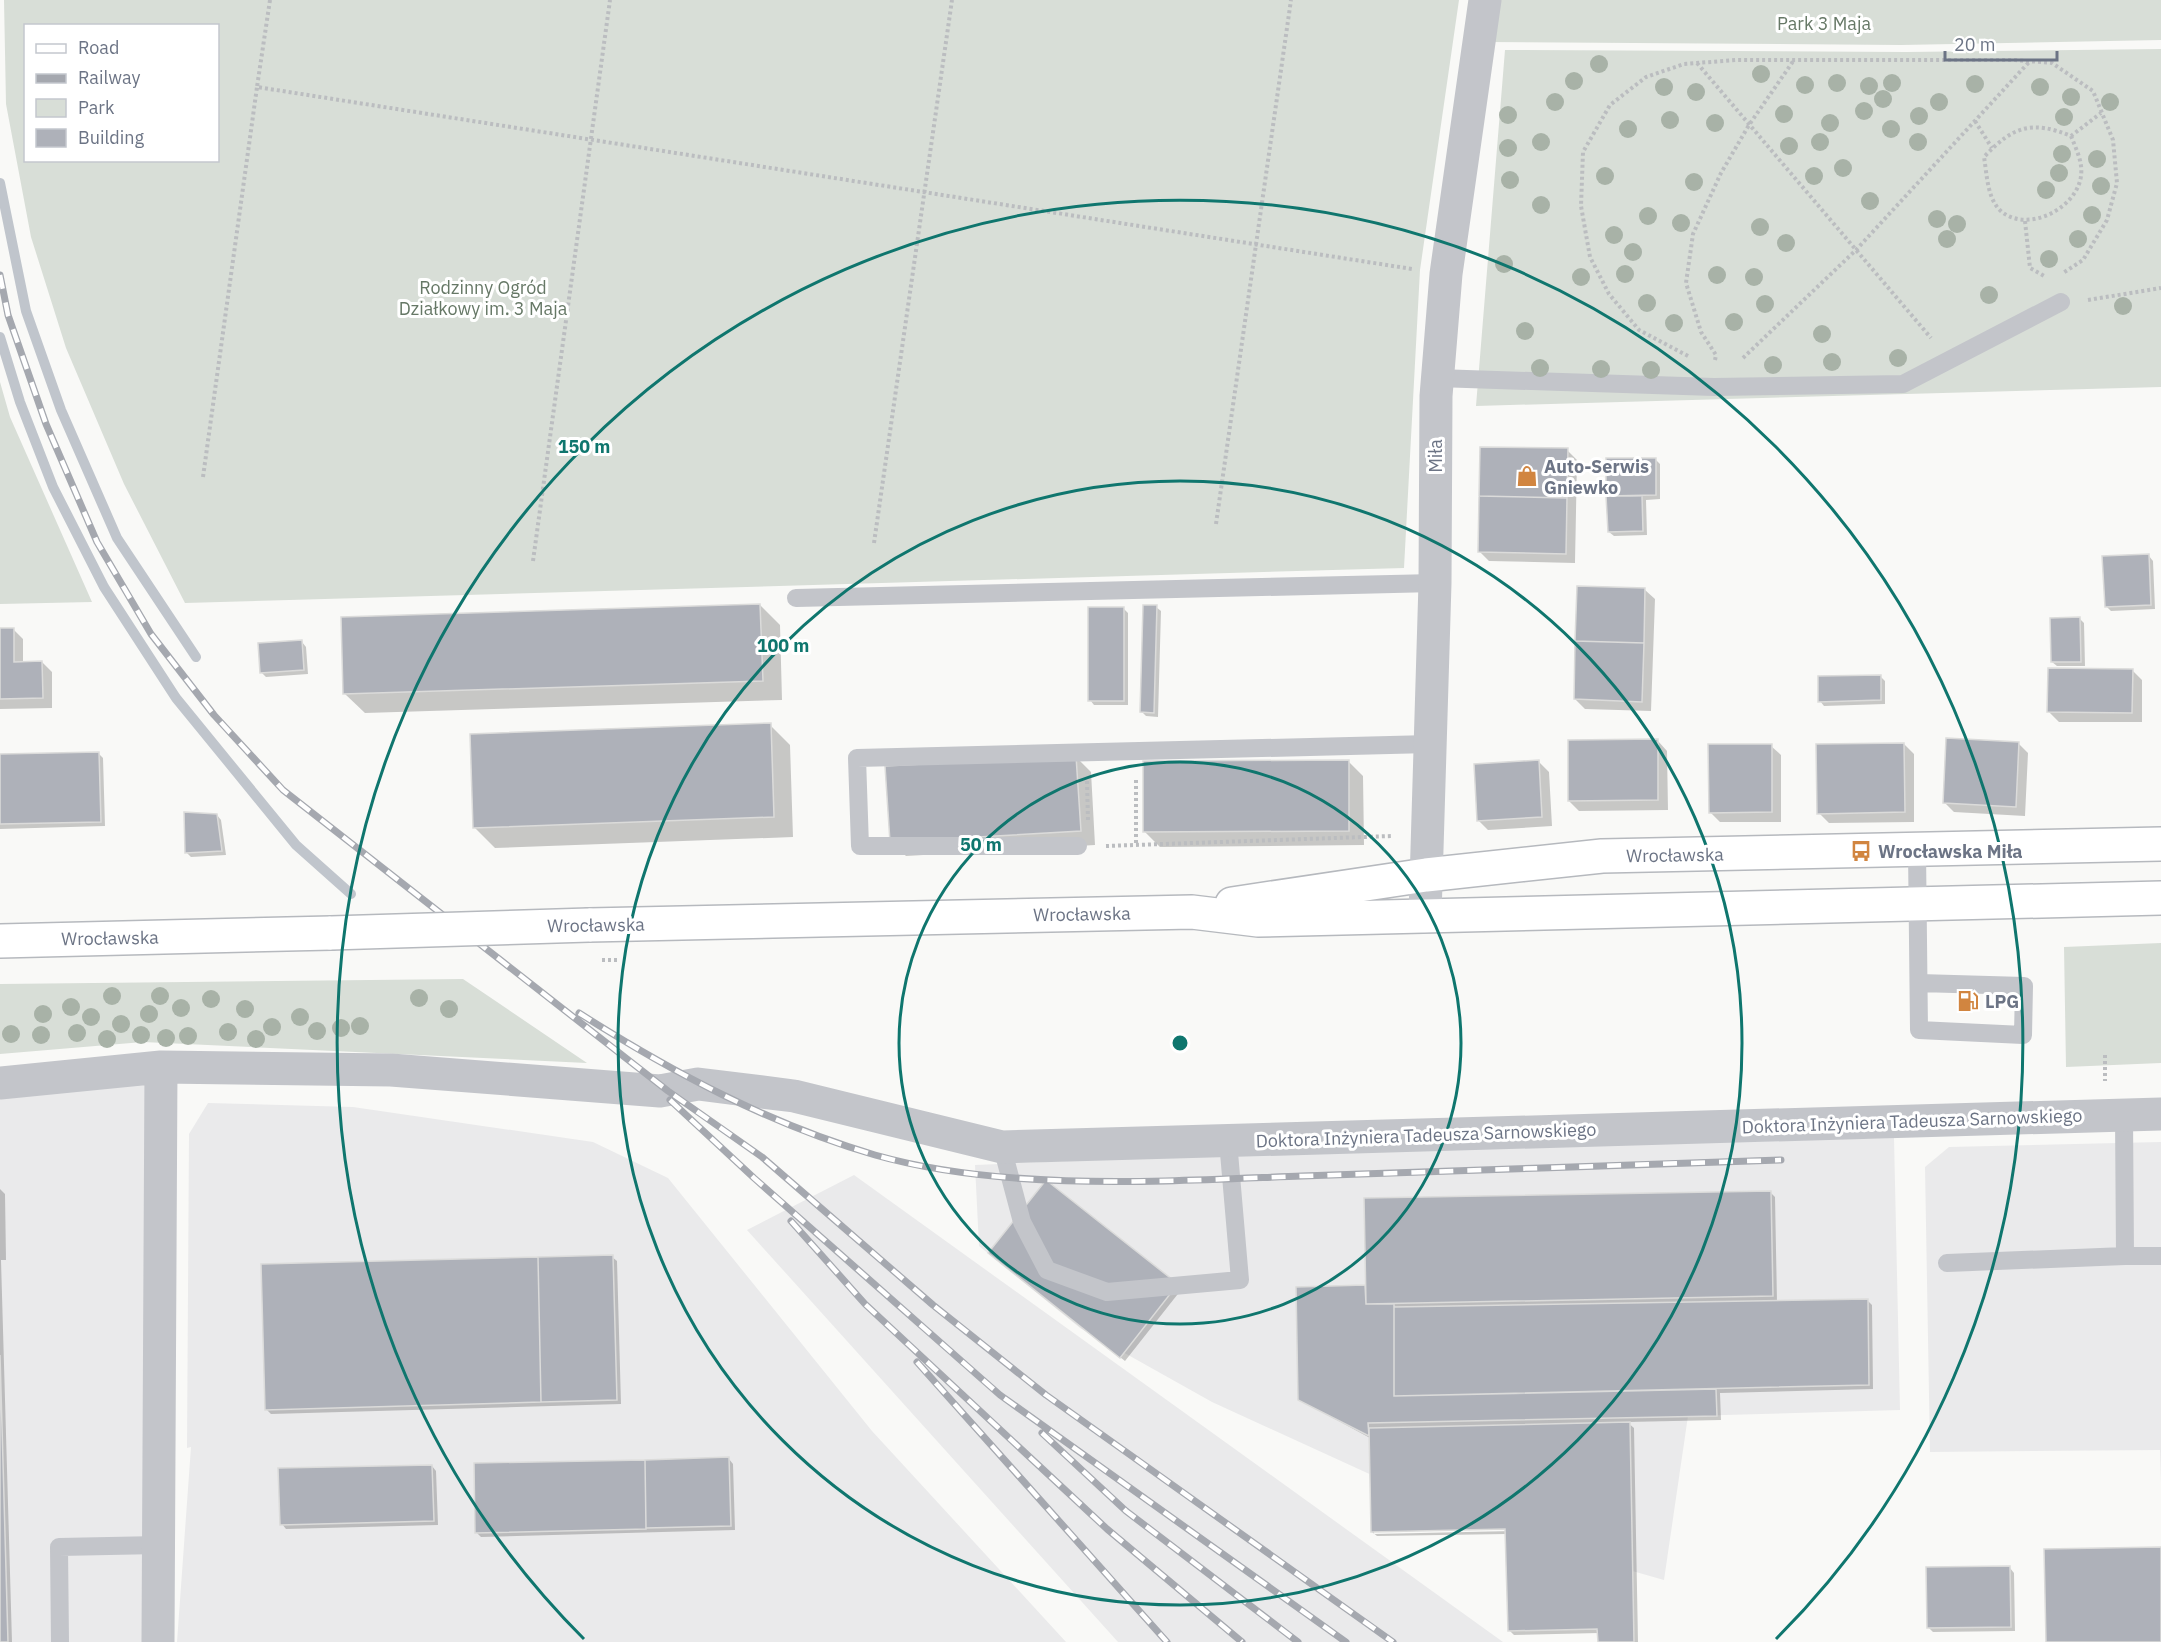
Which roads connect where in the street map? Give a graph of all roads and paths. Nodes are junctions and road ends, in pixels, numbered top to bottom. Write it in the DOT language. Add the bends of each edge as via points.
graph roads {
  1 [pos="270,0"];
  2 [pos="610,0"];
  3 [pos="952,0"];
  4 [pos="1291,0"];
  5 [pos="1485,0"];
  6 [pos="1794,60"];
  7 [pos="2030,61"];
  8 [pos="1697,63"];
  9 [pos="257,87"];
  10 [pos="2101,112"];
  11 [pos="1975,121"];
  12 [pos="1749,125"];
  13 [pos="2071,136"];
  14 [pos="590,140"];
  15 [pos="1992,148"];
  16 [pos="925,192"];
  17 [pos="2025,221"];
  18 [pos="1255,244"];
  19 [pos="1856,250"];
  20 [pos="1420,270"];
  21 [pos="2051,281"];
  22 [pos="2161,288"];
  23 [pos="2061,302"];
  24 [pos="1949,359"];
  25 [pos="1437,378"];
  26 [pos="1714,387"];
  27 [pos="202,477"];
  28 [pos="1216,524"];
  29 [pos="874,543"];
  30 [pos="533,561"];
  31 [pos="1435,583"];
  32 [pos="796,598"];
  33 [pos="1430,744"];
  34 [pos="1136,752"];
  35 [pos="1086,753"];
  36 [pos="1427,834"];
  37 [pos="2161,844"];
  38 [pos="1136,845"];
  39 [pos="1084,846"];
  40 [pos="1917,850"];
  41 [pos="1426,875"];
  42 [pos="2161,897"];
  43 [pos="1919,902"];
  44 [pos="1192,912"];
  45 [pos="1425,916"];
  46 [pos="0,941"];
  47 [pos="1920,983"];
  48 [pos="161,1067"];
  49 [pos="0,1083"];
  50 [pos="2161,1114"];
  51 [pos="2124,1115"];
  52 [pos="1228,1141"];
  53 [pos="1002,1147"];
  54 [pos="2125,1256"];
  55 [pos="2161,1256"];
  56 [pos="1947,1263"];
  57 [pos="159,1545"];
  58 [pos="60,1642"];
  59 [pos="158,1642"];
  1 -- 9 [label="path"];
  2 -- 14 [label="path"];
  3 -- 16 [label="path"];
  4 -- 18 [label="path"];
  5 -- 25 [label="street, Miła" via="1446,274"];
  6 -- 7 [label="path"];
  6 -- 8 [label="path"];
  6 -- 12 [label="path"];
  7 -- 10 [label="path" via="2052,63 2093,91"];
  7 -- 11 [label="path"];
  8 -- 12 [label="path"];
  8 -- 26 [label="path" via="1646,77 1610,105 1583,152 1581,206 1590,257 1609,294 1639,330 1703,366"];
  9 -- 14 [label="path"];
  9 -- 27 [label="path"];
  10 -- 13 [label="path"];
  10 -- 21 [label="path" via="2113,140 2117,183 2108,220 2083,260"];
  11 -- 15 [label="path"];
  11 -- 19 [label="path"];
  12 -- 19 [label="path"];
  12 -- 26 [label="path" via="1693,234 1686,283 1701,332 1716,355"];
  13 -- 15 [label="path" via="2049,127 2021,128 2002,137"];
  13 -- 17 [label="path" via="2081,159 2081,178 2069,200 2047,217"];
  14 -- 16 [label="path"];
  14 -- 30 [label="path"];
  15 -- 17 [label="path" via="1984,157 1992,197 2002,212"];
  16 -- 18 [label="path"];
  16 -- 29 [label="path"];
  17 -- 21 [label="path" via="2030,268"];
  18 -- 20 [label="path"];
  18 -- 28 [label="path"];
  19 -- 24 [label="path"];
  19 -- 26 [label="path"];
  21 -- 23 [label="path"];
  22 -- 23 [label="path"];
  23 -- 24 [label="lane"];
  24 -- 26 [label="lane" via="1903,384"];
  25 -- 26 [label="lane"];
  25 -- 31 [label="street, Miła"];
  31 -- 32 [label="lane"];
  31 -- 33 [label="street, Miła"];
  33 -- 34 [label="lane"];
  33 -- 36 [label="street, Miła"];
  34 -- 35 [label="lane"];
  34 -- 38 [label="path"];
  35 -- 39 [label="path"];
  35 -- 39 [label="lane" via="857,758 860,846"];
  36 -- 38 [label="path"];
  36 -- 41 [label="street, Miła"];
  37 -- 40 [label="main road, Wrocławska"];
  38 -- 39 [label="path"];
  40 -- 41 [label="main road, Wrocławska" via="1602,856"];
  40 -- 43 [label="lane"];
  41 -- 44 [label="main road, Wrocławska"];
  41 -- 45 [label="street, Miła"];
  42 -- 43 [label="main road, Wrocławska"];
  43 -- 45 [label="main road, Wrocławska"];
  43 -- 47 [label="lane"];
  44 -- 45 [label="main road, Wrocławska" via="1258,920"];
  44 -- 46 [label="main road, Wrocławska, bridge"];
  47 -- 47 [label="lane" via="1919,1030 2023,1035 2024,986"];
  48 -- 49 [label="street, Doktora Inżyniera Tadeusza Sarnowskiego"];
  48 -- 53 [label="street, Doktora Inżyniera Tadeusza Sarnowskiego" via="391,1070 660,1091 698,1084 794,1096"];
  48 -- 57 [label="street"];
  50 -- 51 [label="street, Doktora Inżyniera Tadeusza Sarnowskiego"];
  51 -- 52 [label="street, Doktora Inżyniera Tadeusza Sarnowskiego"];
  51 -- 54 [label="lane"];
  52 -- 53 [label="street, Doktora Inżyniera Tadeusza Sarnowskiego"];
  52 -- 53 [label="lane" via="1240,1280 1107,1292 1047,1270 1022,1222"];
  54 -- 55 [label="lane"];
  54 -- 56 [label="lane"];
  57 -- 58 [label="lane" via="60,1547"];
  57 -- 59 [label="street"];
}
